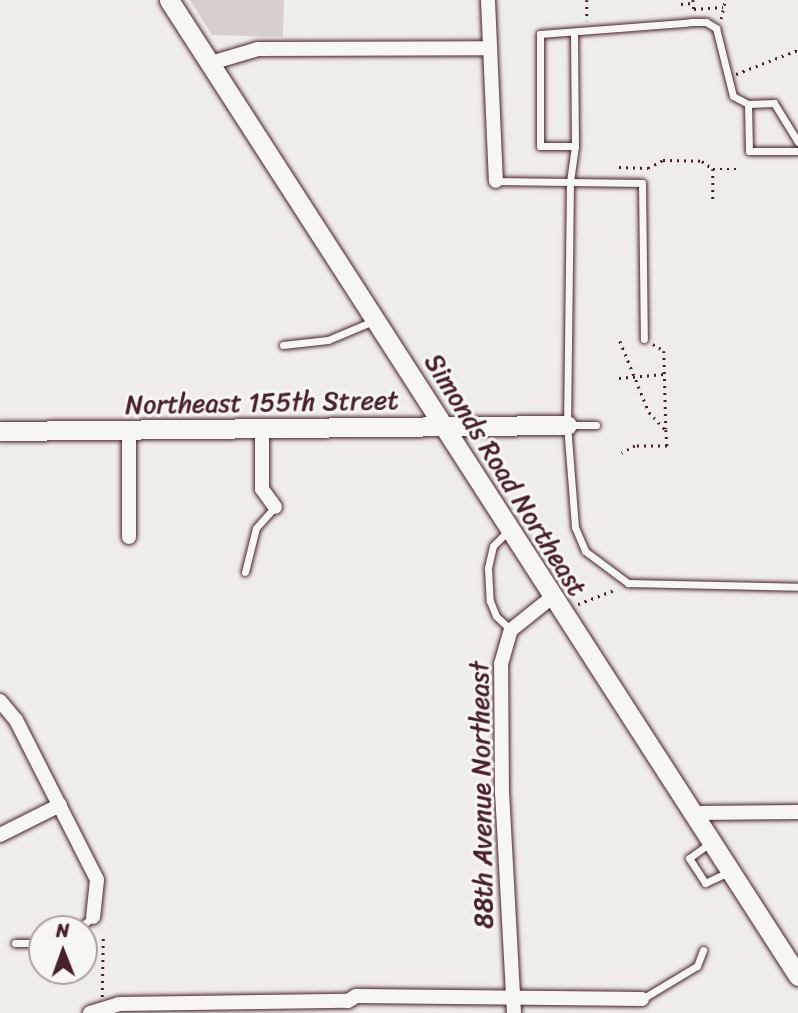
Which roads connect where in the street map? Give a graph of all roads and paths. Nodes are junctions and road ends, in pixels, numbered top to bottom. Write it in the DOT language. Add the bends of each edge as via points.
graph roads {
  1 [pos="169,0"];
  2 [pos="488,0"];
  3 [pos="587,0"];
  4 [pos="725,0"];
  5 [pos="693,1"];
  6 [pos="681,4"];
  7 [pos="723,7"];
  8 [pos="721,19"];
  9 [pos="587,23"];
  10 [pos="573,32"];
  11 [pos="489,48"];
  12 [pos="798,50"];
  13 [pos="211,63"];
  14 [pos="736,74"];
  15 [pos="748,104"];
  16 [pos="798,142"];
  17 [pos="575,146"];
  18 [pos="798,151"];
  19 [pos="619,167"];
  20 [pos="713,169"];
  21 [pos="740,169"];
  22 [pos="496,181"];
  23 [pos="570,182"];
  24 [pos="713,199"];
  25 [pos="376,319"];
  26 [pos="644,339"];
  27 [pos="620,341"];
  28 [pos="284,345"];
  29 [pos="665,374"];
  30 [pos="619,378"];
  31 [pos="634,378"];
  32 [pos="567,425"];
  33 [pos="596,425"];
  34 [pos="444,428"];
  35 [pos="261,429"];
  36 [pos="666,430"];
  37 [pos="0,431"];
  38 [pos="129,431"];
  39 [pos="622,453"];
  40 [pos="275,507"];
  41 [pos="509,530"];
  42 [pos="129,537"];
  43 [pos="244,572"];
  44 [pos="798,587"];
  45 [pos="614,590"];
  46 [pos="551,598"];
  47 [pos="573,608"];
  48 [pos="511,630"];
  49 [pos="0,701"];
  50 [pos="60,805"];
  51 [pos="798,812"];
  52 [pos="696,813"];
  53 [pos="0,835"];
  54 [pos="713,840"];
  55 [pos="732,870"];
  56 [pos="93,915"];
  57 [pos="103,937"];
  58 [pos="15,943"];
  59 [pos="28,943"];
  60 [pos="703,950"];
  61 [pos="798,976"];
  62 [pos="103,997"];
  63 [pos="642,999"];
  64 [pos="348,1007"];
  65 [pos="514,1007"];
  66 [pos="201,1008"];
  67 [pos="90,1013"];
  1 -- 13 [label="main road, Simonds Road Northeast"];
  2 -- 11 [label="street"];
  3 -- 9 [label="path"];
  4 -- 7 [label="path"];
  5 -- 6 [label="path"];
  5 -- 7 [label="path" via="694,9"];
  7 -- 8 [label="path"];
  10 -- 15 [label="lane" via="706,22 716,28 733,96"];
  10 -- 17 [label="lane"];
  10 -- 17 [label="lane" via="540,34 540,146"];
  11 -- 13 [label="street" via="258,49"];
  11 -- 22 [label="street"];
  12 -- 14 [label="path"];
  13 -- 25 [label="main road, Simonds Road Northeast"];
  15 -- 16 [label="lane" via="774,103"];
  15 -- 18 [label="lane" via="749,151"];
  17 -- 23 [label="lane"];
  19 -- 20 [label="path" via="648,168 663,160 702,161"];
  20 -- 21 [label="path"];
  20 -- 24 [label="path"];
  22 -- 23 [label="lane"];
  23 -- 26 [label="lane" via="642,183"];
  23 -- 32 [label="lane"];
  25 -- 28 [label="lane" via="328,340"];
  25 -- 34 [label="main road, Simonds Road Northeast"];
  26 -- 29 [label="path" via="664,351"];
  27 -- 31 [label="path" via="625,344"];
  29 -- 31 [label="path"];
  29 -- 36 [label="path"];
  30 -- 31 [label="path"];
  31 -- 36 [label="path" via="649,412"];
  32 -- 33 [label="lane"];
  32 -- 34 [label="main road, Northeast 155th Street"];
  32 -- 44 [label="lane" via="575,527 585,551 628,583"];
  34 -- 35 [label="main road, Northeast 155th Street"];
  34 -- 41 [label="main road, Simonds Road Northeast"];
  35 -- 38 [label="main road, Northeast 155th Street"];
  35 -- 40 [label="street" via="262,489"];
  36 -- 39 [label="path" via="667,446 635,446"];
  37 -- 38 [label="main road, Northeast 155th Street"];
  38 -- 42 [label="street"];
  40 -- 43 [label="lane" via="256,528"];
  41 -- 46 [label="main road, Simonds Road Northeast"];
  41 -- 48 [label="lane" via="492,546 488,568 490,601"];
  45 -- 47 [label="path" via="582,600"];
  46 -- 48 [label="street, 88th Avenue Northeast"];
  46 -- 52 [label="main road, Simonds Road Northeast"];
  48 -- 65 [label="street, 88th Avenue Northeast" via="503,647 501,677 502,794"];
  49 -- 50 [label="street" via="16,720"];
  50 -- 53 [label="street"];
  50 -- 56 [label="street" via="97,880"];
  51 -- 52 [label="street"];
  52 -- 54 [label="main road, Simonds Road Northeast"];
  54 -- 55 [label="main road, Simonds Road Northeast"];
  54 -- 55 [label="lane" via="689,858 705,883"];
  55 -- 61 [label="main road, Simonds Road Northeast"];
  57 -- 62 [label="path"];
  58 -- 59 [label="lane"];
  60 -- 63 [label="lane" via="697,966"];
  63 -- 65 [label="street"];
  64 -- 65 [label="street" via="356,996 498,997"];
  64 -- 66 [label="street"];
  66 -- 67 [label="street" via="119,1004"];
}
